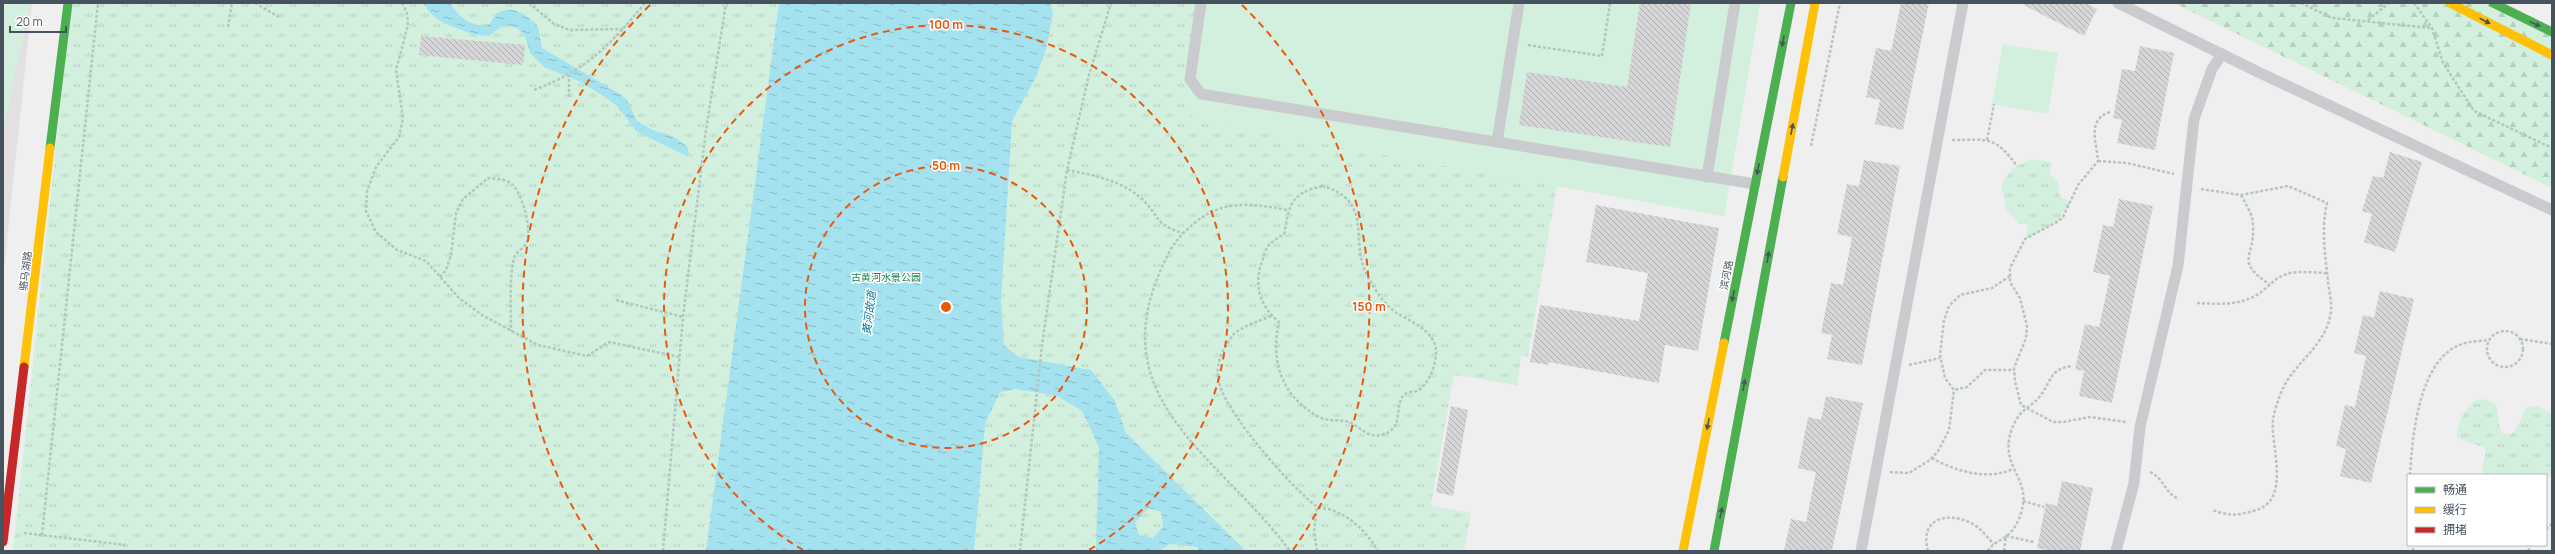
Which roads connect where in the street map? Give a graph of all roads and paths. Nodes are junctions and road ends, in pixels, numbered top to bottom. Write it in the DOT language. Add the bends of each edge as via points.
graph roads {
  1 [pos="68,3"];
  2 [pos="98,3"];
  3 [pos="232,3"];
  4 [pos="255,3"];
  5 [pos="402,3"];
  6 [pos="477,3"];
  7 [pos="494,3"];
  8 [pos="529,3"];
  9 [pos="646,3"];
  10 [pos="726,3"];
  11 [pos="1111,3"];
  12 [pos="1201,3"];
  13 [pos="1519,3"];
  14 [pos="1610,3"];
  15 [pos="1735,3"];
  16 [pos="1791,3"];
  17 [pos="1815,3"];
  18 [pos="1820,3"];
  19 [pos="1963,3"];
  20 [pos="2118,3"];
  21 [pos="2301,3"];
  22 [pos="2389,3"];
  23 [pos="2414,3"];
  24 [pos="2450,3"];
  25 [pos="2493,3"];
  26 [pos="279,17"];
  27 [pos="2367,20"];
  28 [pos="228,27"];
  29 [pos="2432,28"];
  30 [pos="624,29"];
  31 [pos="2552,32"];
  32 [pos="1513,43"];
  33 [pos="2222,54"];
  34 [pos="2552,54"];
  35 [pos="1803,68"];
  36 [pos="569,75"];
  37 [pos="534,90"];
  38 [pos="569,97"];
  39 [pos="1994,104"];
  40 [pos="2110,112"];
  41 [pos="1938,140"];
  42 [pos="1987,140"];
  43 [pos="1498,142"];
  44 [pos="2552,148"];
  45 [pos="2098,161"];
  46 [pos="2017,166"];
  47 [pos="1067,170"];
  48 [pos="1707,177"];
  49 [pos="2186,182"];
  50 [pos="1755,184"];
  51 [pos="2241,195"];
  52 [pos="1287,210"];
  53 [pos="2552,210"];
  54 [pos="1184,233"];
  55 [pos="2327,273"];
  56 [pos="440,276"];
  57 [pos="2010,276"];
  58 [pos="2269,284"];
  59 [pos="616,300"];
  60 [pos="2198,303"];
  61 [pos="1271,316"];
  62 [pos="683,317"];
  63 [pos="511,331"];
  64 [pos="2520,339"];
  65 [pos="2489,340"];
  66 [pos="2552,344"];
  67 [pos="680,357"];
  68 [pos="1940,358"];
  69 [pos="1896,363"];
  70 [pos="2072,366"];
  71 [pos="2014,370"];
  72 [pos="1954,390"];
  73 [pos="2026,409"];
  74 [pos="2141,425"];
  75 [pos="1932,458"];
  76 [pos="2013,469"];
  77 [pos="2136,469"];
  78 [pos="1876,471"];
  79 [pos="2410,474"];
  80 [pos="2179,499"];
  81 [pos="2023,501"];
  82 [pos="1318,507"];
  83 [pos="2044,507"];
  84 [pos="2212,510"];
  85 [pos="4,531"];
  86 [pos="42,535"];
  87 [pos="2006,536"];
  88 [pos="3,542"];
  89 [pos="2034,542"];
  90 [pos="125,544"];
  91 [pos="1994,544"];
  92 [pos="663,551"];
  93 [pos="1020,551"];
  94 [pos="1290,551"];
  95 [pos="1317,551"];
  96 [pos="1378,551"];
  97 [pos="1684,551"];
  98 [pos="1714,551"];
  99 [pos="1861,551"];
  100 [pos="1928,551"];
  101 [pos="1988,551"];
  102 [pos="2004,551"];
  103 [pos="2116,551"];
  1 -- 85 [label="main road, 骆马湖路"];
  2 -- 86 [label="path"];
  3 -- 28 [label="path"];
  4 -- 26 [label="path"];
  5 -- 56 [label="path" via="407,13 408,24 396,70 403,118 399,137 376,167 367,191 366,211 376,232 397,250 426,261"];
  6 -- 7 [label="path"];
  8 -- 30 [label="path" via="554,24 570,30"];
  9 -- 30 [label="path"];
  10 -- 62 [label="path" via="706,130"];
  11 -- 47 [label="path" via="1089,75"];
  12 -- 43 [label="lane" via="1190,78 1201,94"];
  13 -- 32 [label="lane"];
  14 -- 32 [label="path" via="1602,56"];
  15 -- 48 [label="lane"];
  16 -- 50 [label="main road, 滨河路, one-way"];
  17 -- 35 [label="main road"];
  18 -- 35 [label="main road"];
  19 -- 41 [label="lane"];
  20 -- 33 [label="lane"];
  21 -- 27 [label="path" via="2332,18"];
  22 -- 27 [label="path"];
  23 -- 29 [label="path"];
  24 -- 34 [label="main road, one-way"];
  25 -- 31 [label="main road, one-way"];
  27 -- 29 [label="path"];
  29 -- 44 [label="path" via="2443,63 2474,111"];
  30 -- 36 [label="path" via="612,42"];
  32 -- 43 [label="lane"];
  33 -- 49 [label="lane" via="2212,69 2194,119"];
  33 -- 53 [label="lane"];
  98 -- 35 [label="main road, one-way"];
  36 -- 37 [label="path"];
  36 -- 38 [label="path"];
  39 -- 42 [label="path"];
  40 -- 45 [label="path" via="2097,120 2094,129"];
  41 -- 42 [label="path"];
  41 -- 69 [label="lane"];
  42 -- 46 [label="path" via="2003,148"];
  43 -- 48 [label="lane"];
  45 -- 49 [label="path" via="2147,167"];
  45 -- 57 [label="path" via="2078,185 2063,217 2025,239 2010,268"];
  47 -- 54 [label="path" via="1100,177 1125,186 1142,199 1166,228"];
  47 -- 93 [label="path" via="1042,345"];
  48 -- 50 [label="lane"];
  49 -- 51 [label="path"];
  49 -- 74 [label="lane" via="2178,266"];
  50 -- 97 [label="main road, 滨河路, one-way"];
  51 -- 55 [label="path" via="2288,186 2327,202 2323,220"];
  51 -- 58 [label="path" via="2252,216 2248,261 2256,275"];
  52 -- 54 [label="path" via="1252,204 1219,207 1199,219"];
  52 -- 61 [label="path" via="1284,234 1268,245 1257,282 1260,298"];
  52 -- 61 [label="path" via="1297,197 1308,189 1322,186 1337,190 1350,202 1359,222 1361,260 1366,274 1383,300 1428,334 1435,346 1434,367 1417,390 1406,393 1400,400 1400,416 1392,429 1380,435 1364,433 1347,422 1319,417 1301,404 1282,382 1275,341 1279,322"];
  54 -- 94 [label="path" via="1177,239 1159,271 1149,298 1146,348 1151,376 1167,412 1206,460 1278,535"];
  55 -- 58 [label="path" via="2292,272"];
  55 -- 84 [label="path" via="2331,303 2328,322 2312,352 2291,375 2277,403 2273,420 2278,474 2272,497 2260,510 2233,516"];
  56 -- 63 [label="path" via="459,298 482,315"];
  56 -- 63 [label="path" via="446,270 451,255 456,212 463,199 488,178 509,182 516,187 525,211 528,235 525,244 515,256 511,287"];
  57 -- 68 [label="path" via="1992,288 1968,292 1954,300 1944,320"];
  57 -- 71 [label="path" via="2010,282 2020,298 2027,326"];
  58 -- 60 [label="path" via="2254,297 2242,301 2230,304"];
  59 -- 62 [label="path"];
  61 -- 82 [label="path" via="1234,334 1219,363 1218,382 1226,402 1266,455"];
  62 -- 67 [label="path"];
  63 -- 67 [label="path" via="538,345 566,354 587,356 609,342"];
  64 -- 65 [label="path" via="2516,334 2504,331 2498,332"];
  64 -- 65 [label="path" via="2522,356 2509,367 2497,365 2489,357"];
  64 -- 66 [label="path"];
  65 -- 79 [label="path" via="2461,344 2445,355 2428,379 2417,414"];
  67 -- 92 [label="path"];
  68 -- 69 [label="path" via="1910,365"];
  68 -- 72 [label="path" via="1945,378"];
  69 -- 78 [label="lane"];
  70 -- 73 [label="path" via="2061,367 2055,372 2036,402"];
  71 -- 72 [label="path" via="1985,370 1967,387"];
  71 -- 73 [label="path" via="2021,405"];
  72 -- 75 [label="path" via="1949,430"];
  73 -- 74 [label="path" via="2053,422 2090,417"];
  73 -- 76 [label="path" via="2019,413 2010,433 2008,452"];
  74 -- 77 [label="lane"];
  75 -- 76 [label="path" via="1953,469 1983,474"];
  75 -- 78 [label="path" via="1909,473"];
  76 -- 81 [label="path" via="2022,491"];
  77 -- 80 [label="path" via="2157,476 2167,492"];
  77 -- 103 [label="lane"];
  78 -- 99 [label="lane"];
  81 -- 83 [label="path"];
  81 -- 87 [label="path" via="2018,520"];
  82 -- 95 [label="path" via="1314,532"];
  82 -- 96 [label="path" via="1333,510 1352,520 1363,530"];
  85 -- 86 [label="path"];
  85 -- 88 [label="main road, 骆马湖路"];
  86 -- 90 [label="path"];
  87 -- 89 [label="path"];
  87 -- 91 [label="path"];
  87 -- 102 [label="path"];
  91 -- 100 [label="path" via="1971,523 1941,519 1932,522 1926,529"];
  91 -- 101 [label="path"];
}
